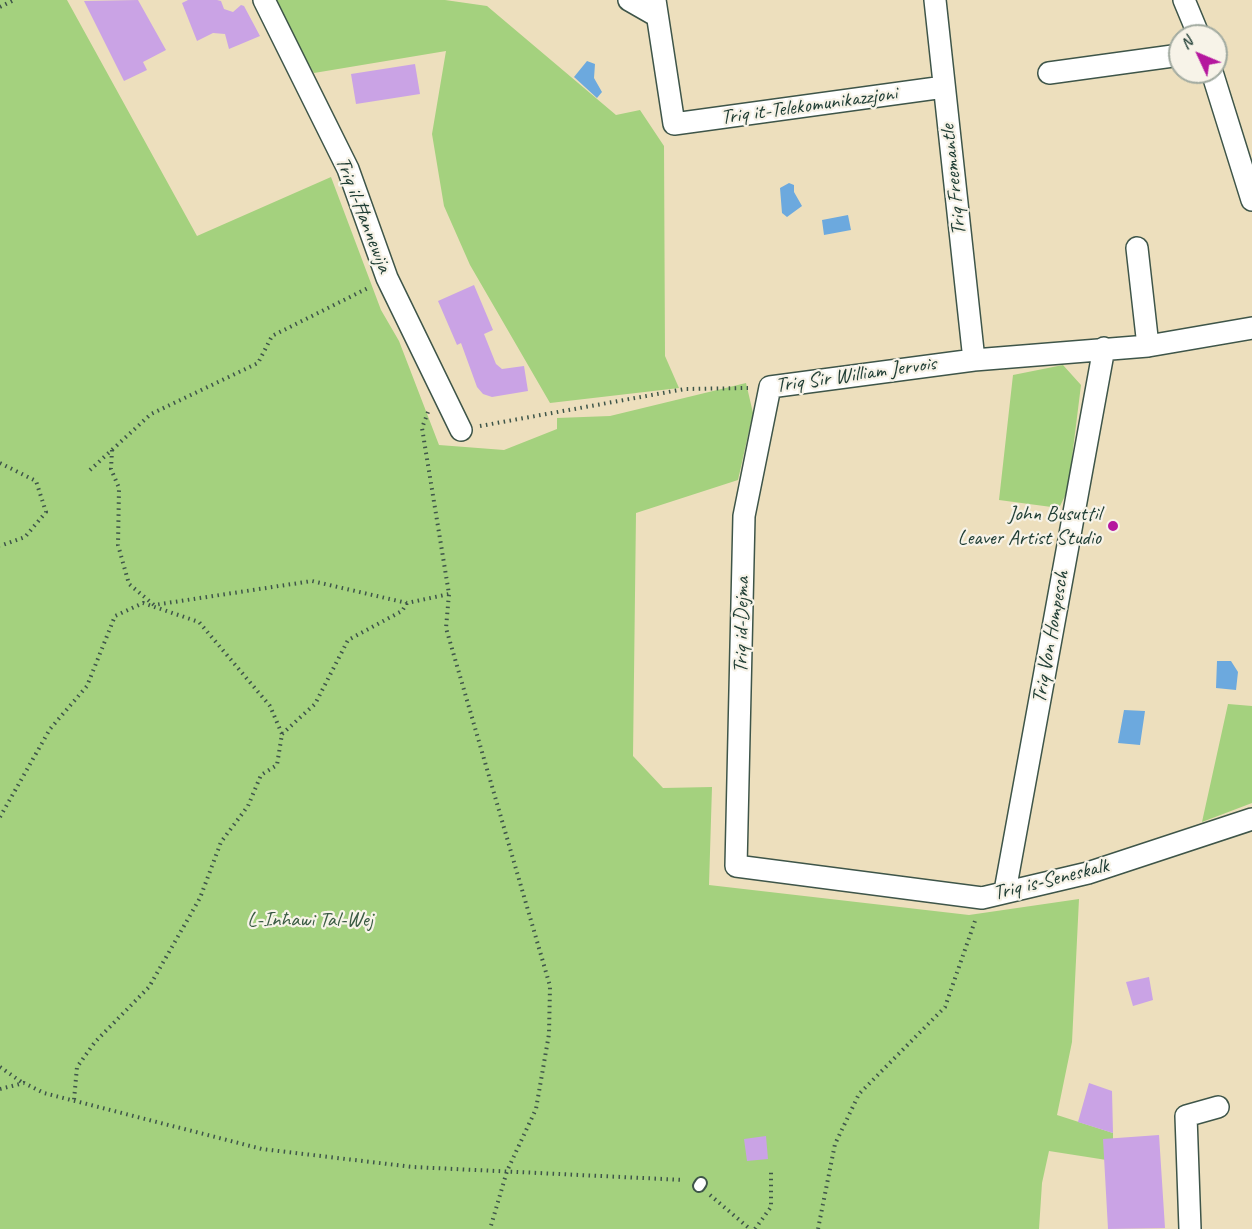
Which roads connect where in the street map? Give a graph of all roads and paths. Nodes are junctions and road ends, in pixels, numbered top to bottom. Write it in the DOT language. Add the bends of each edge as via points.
graph roads {
  1 [pos="14,0"];
  2 [pos="264,0"];
  3 [pos="629,0"];
  4 [pos="935,0"];
  5 [pos="1184,0"];
  6 [pos="0,7"];
  7 [pos="656,8"];
  8 [pos="1194,24"];
  9 [pos="1168,57"];
  10 [pos="1049,73"];
  11 [pos="1216,84"];
  12 [pos="944,87"];
  13 [pos="1252,200"];
  14 [pos="1137,248"];
  15 [pos="387,278"];
  16 [pos="1252,328"];
  17 [pos="1148,346"];
  18 [pos="1104,348"];
  19 [pos="974,360"];
  20 [pos="439,383"];
  21 [pos="770,387"];
  22 [pos="461,430"];
  23 [pos="112,450"];
  24 [pos="0,463"];
  25 [pos="90,470"];
  26 [pos="0,546"];
  27 [pos="449,594"];
  28 [pos="406,603"];
  29 [pos="282,734"];
  30 [pos="0,818"];
  31 [pos="1252,819"];
  32 [pos="736,866"];
  33 [pos="1005,891"];
  34 [pos="982,898"];
  35 [pos="0,1067"];
  36 [pos="24,1083"];
  37 [pos="0,1089"];
  38 [pos="74,1100"];
  39 [pos="1218,1107"];
  40 [pos="507,1171"];
  41 [pos="771,1172"];
  42 [pos="490,1229"];
  43 [pos="750,1229"];
  44 [pos="755,1229"];
  45 [pos="818,1229"];
  46 [pos="1190,1229"];
  1 -- 6 [label="path"];
  2 -- 15 [label="street, Triq il-Ħannewija" via="348,169"];
  3 -- 7 [label="street"];
  4 -- 12 [label="street, Triq Freemantle"];
  5 -- 8 [label="street"];
  7 -- 12 [label="street, Triq it-Telekomunikazzjoni" via="674,124"];
  9 -- 10 [label="street"];
  11 -- 13 [label="street"];
  12 -- 19 [label="street, Triq Freemantle"];
  14 -- 17 [label="street"];
  15 -- 20 [label="street, Triq il-Ħannewija"];
  15 -- 23 [label="path" via="272,336 258,363 151,414"];
  16 -- 17 [label="street, Triq Sir William Jervois"];
  17 -- 18 [label="street, Triq Sir William Jervois"];
  18 -- 19 [label="street, Triq Sir William Jervois"];
  18 -- 33 [label="street, Triq Von Hompesch"];
  19 -- 21 [label="street, Triq Sir William Jervois"];
  20 -- 22 [label="street, Triq il-Ħannewija"];
  20 -- 27 [label="path" via="422,428"];
  21 -- 22 [label="path, Triq Sir William Jervois" via="685,389"];
  21 -- 32 [label="street, Triq id-Dejma" via="744,516"];
  23 -- 25 [label="path"];
  23 -- 28 [label="path" via="111,469 119,488 118,545 129,584 154,605 312,581"];
  24 -- 26 [label="path" via="36,481 46,512 26,537"];
  27 -- 28 [label="path"];
  27 -- 40 [label="path" via="446,628 550,986 549,1034 536,1109"];
  28 -- 29 [label="path" via="402,611 348,640 315,704"];
  29 -- 30 [label="path" via="270,706 199,622 144,603 116,616 87,686 50,729"];
  29 -- 38 [label="path" via="277,765 261,776 248,806 221,842 200,898 149,987 94,1042 77,1067"];
  31 -- 33 [label="street, Triq is-Seneskalk" via="1088,873"];
  32 -- 34 [label="street, Triq is-Seneskalk"];
  33 -- 34 [label="street, Triq is-Seneskalk"];
  34 -- 45 [label="path" via="945,1007 860,1094 835,1144"];
  35 -- 36 [label="path"];
  36 -- 37 [label="path"];
  36 -- 38 [label="path" via="44,1093"];
  38 -- 40 [label="path" via="262,1149 413,1167"];
  39 -- 46 [label="street" via="1186,1116"];
  40 -- 42 [label="path"];
  40 -- 43 [label="path" via="691,1180"];
  41 -- 44 [label="path" via="771,1207"];
}
